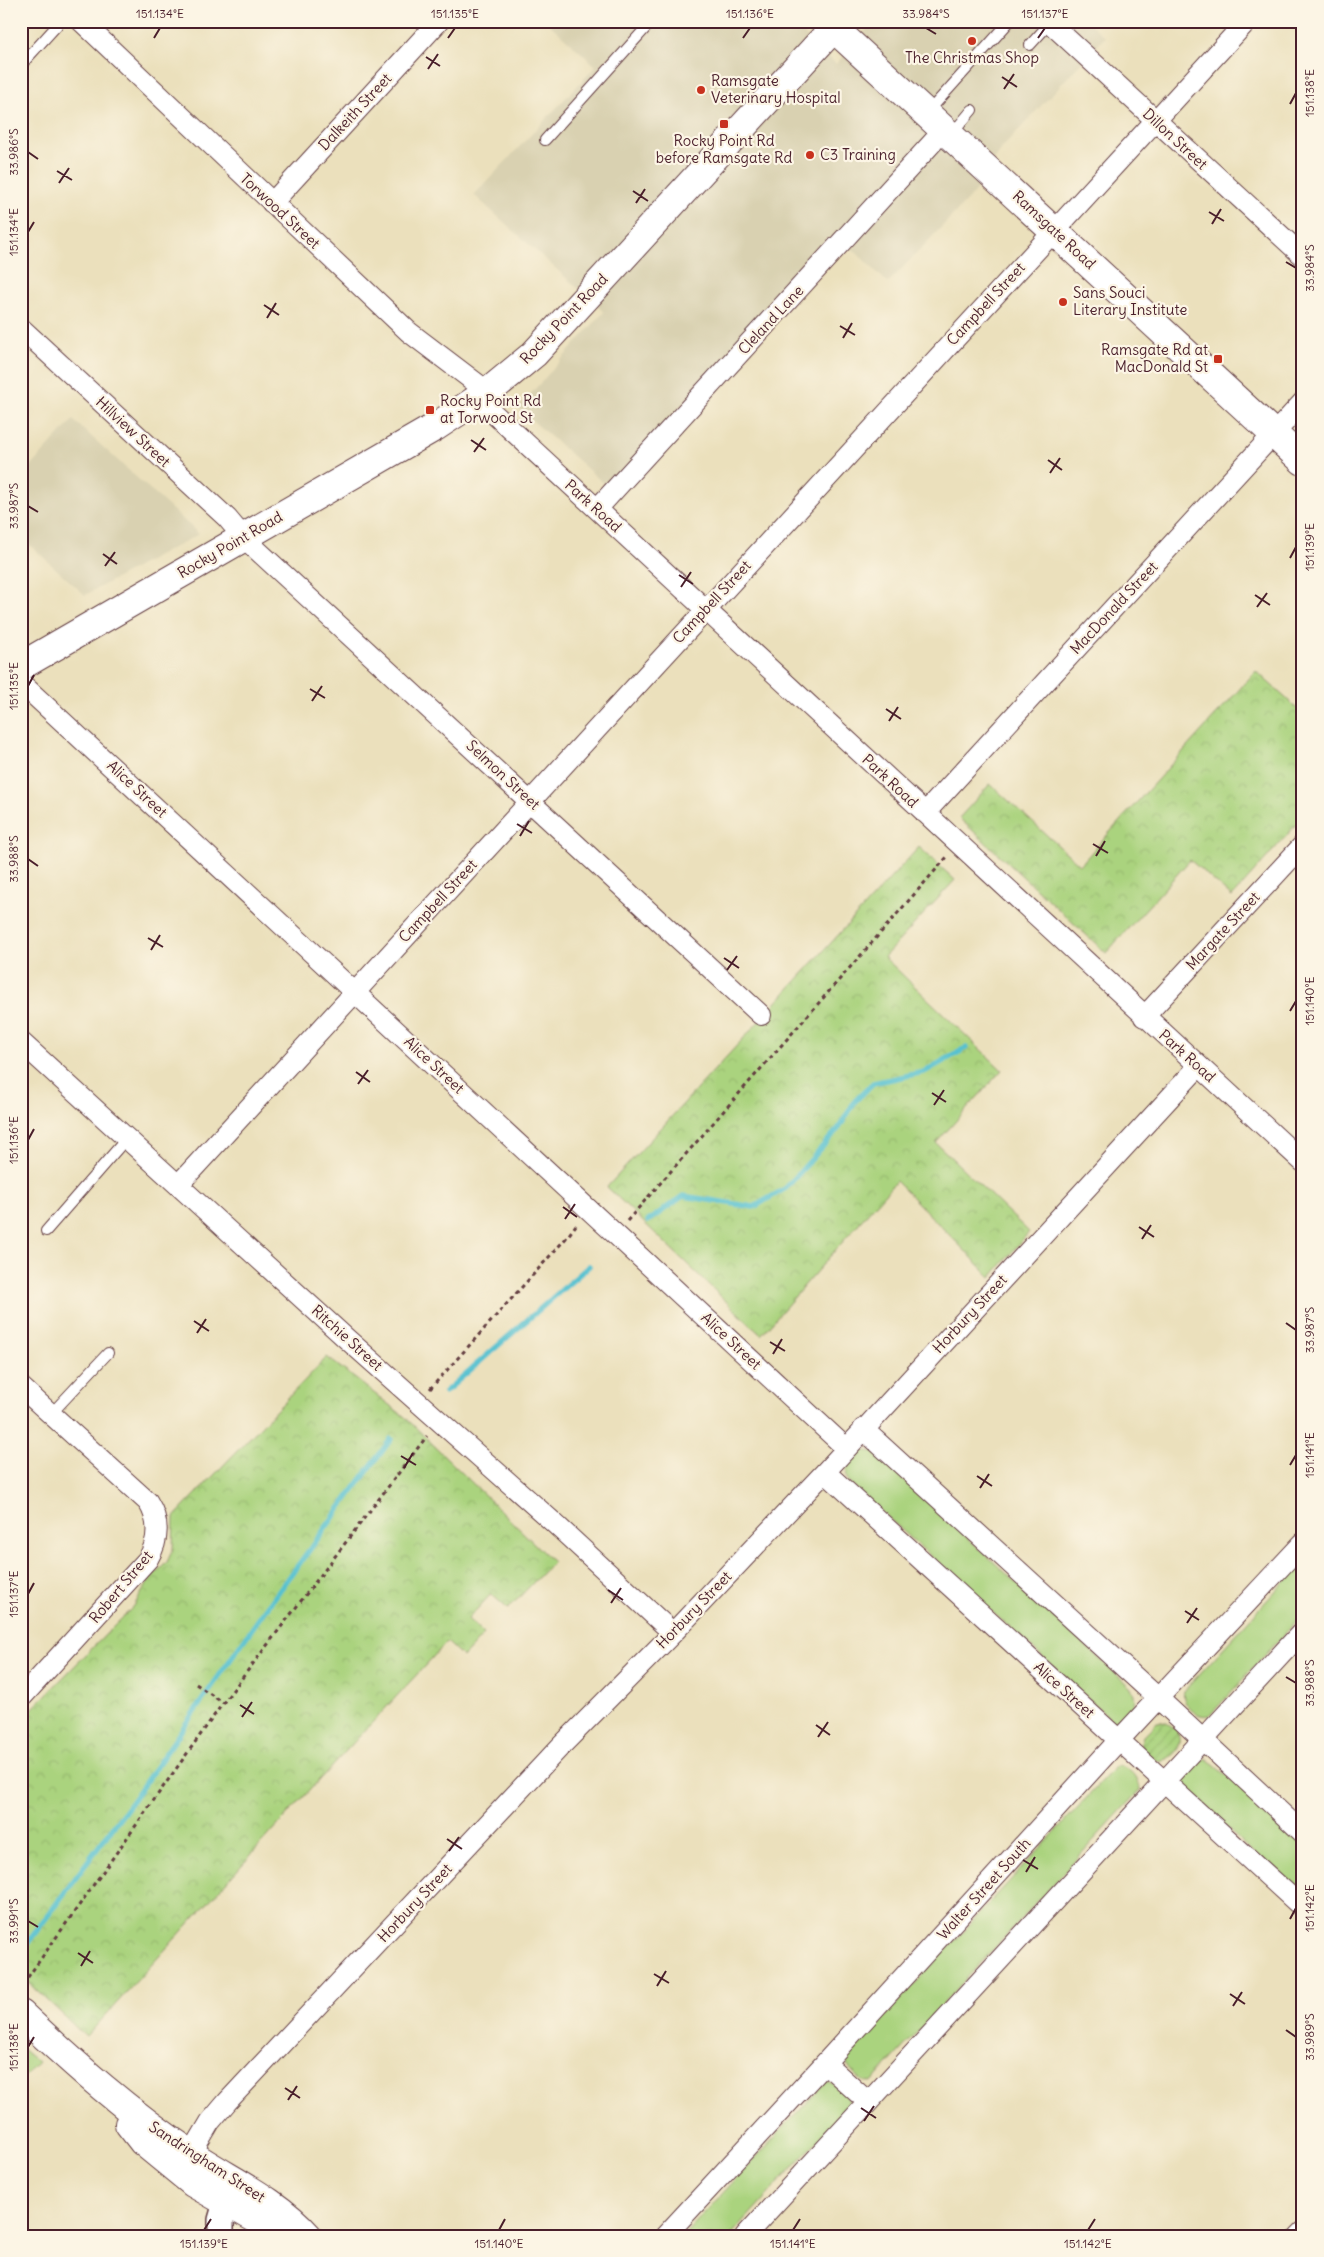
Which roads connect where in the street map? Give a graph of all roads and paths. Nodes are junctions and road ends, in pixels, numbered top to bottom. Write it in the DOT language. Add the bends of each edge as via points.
graph roads {
  1 [pos="61,21"];
  2 [pos="80,21"];
  3 [pos="438,21"];
  4 [pos="652,21"];
  5 [pos="1010,21"];
  6 [pos="1246,21"];
  7 [pos="1049,22"];
  8 [pos="833,24"];
  9 [pos="1030,45"];
  10 [pos="21,64"];
  11 [pos="972,110"];
  12 [pos="1156,121"];
  13 [pos="941,126"];
  14 [pos="545,140"];
  15 [pos="272,203"];
  16 [pos="1054,230"];
  17 [pos="1303,256"];
  18 [pos="21,328"];
  19 [pos="483,396"];
  20 [pos="1303,402"];
  21 [pos="1274,434"];
  22 [pos="1303,461"];
  23 [pos="597,509"];
  24 [pos="243,537"];
  25 [pos="705,610"];
  26 [pos="21,666"];
  27 [pos="21,683"];
  28 [pos="531,801"];
  29 [pos="925,813"];
  30 [pos="958,844"];
  31 [pos="1303,845"];
  32 [pos="354,991"];
  33 [pos="761,1015"];
  34 [pos="1144,1017"];
  35 [pos="21,1042"];
  36 [pos="1199,1066"];
  37 [pos="127,1138"];
  38 [pos="1303,1162"];
  39 [pos="179,1184"];
  40 [pos="576,1225"];
  41 [pos="46,1231"];
  42 [pos="616,1233"];
  43 [pos="108,1353"];
  44 [pos="21,1387"];
  45 [pos="432,1413"];
  46 [pos="51,1414"];
  47 [pos="863,1429"];
  48 [pos="846,1448"];
  49 [pos="825,1472"];
  50 [pos="1303,1543"];
  51 [pos="1303,1631"];
  52 [pos="673,1633"];
  53 [pos="196,1684"];
  54 [pos="22,1696"];
  55 [pos="1159,1699"];
  56 [pos="224,1703"];
  57 [pos="1119,1740"];
  58 [pos="1203,1740"];
  59 [pos="1165,1782"];
  60 [pos="1303,1833"];
  61 [pos="1303,1908"];
  62 [pos="23,1984"];
  63 [pos="21,2014"];
  64 [pos="825,2063"];
  65 [pos="104,2090"];
  66 [pos="868,2102"];
  67 [pos="190,2154"];
  68 [pos="231,2193"];
  69 [pos="1303,2232"];
  70 [pos="221,2236"];
  71 [pos="286,2236"];
  72 [pos="308,2236"];
  73 [pos="665,2236"];
  74 [pos="745,2236"];
  75 [pos="1299,2236"];
  1 -- 10 [label="lane"];
  2 -- 15 [label="street, Torwood Street"];
  3 -- 15 [label="street, Dalkeith Street"];
  4 -- 14 [label="lane"];
  5 -- 13 [label="lane"];
  6 -- 12 [label="street, Campbell Street"];
  7 -- 9 [label="lane"];
  7 -- 12 [label="street, Dillon Street"];
  8 -- 13 [label="main road, Ramsgate Road"];
  8 -- 19 [label="main road, Rocky Point Road" via="534,354"];
  11 -- 13 [label="lane"];
  12 -- 16 [label="street, Campbell Street"];
  12 -- 17 [label="street, Dillon Street"];
  13 -- 16 [label="main road, Ramsgate Road"];
  13 -- 23 [label="street, Cleland Lane"];
  15 -- 19 [label="street, Torwood Street" via="408,332"];
  16 -- 21 [label="main road, Ramsgate Road"];
  16 -- 25 [label="street, Campbell Street"];
  18 -- 24 [label="street, Hillview Street" via="227,518"];
  19 -- 23 [label="street, Park Road"];
  19 -- 24 [label="main road, Rocky Point Road"];
  20 -- 21 [label="street, MacDonald Street"];
  21 -- 22 [label="main road, Ramsgate Road"];
  21 -- 29 [label="street, MacDonald Street"];
  23 -- 25 [label="street, Park Road"];
  24 -- 26 [label="main road, Rocky Point Road"];
  24 -- 28 [label="street, Selmon Street"];
  25 -- 28 [label="street, Campbell Street"];
  25 -- 29 [label="street, Park Road"];
  27 -- 32 [label="street, Alice Street"];
  28 -- 32 [label="street, Campbell Street"];
  28 -- 33 [label="street, Selmon Street"];
  29 -- 30 [label="street, Park Road"];
  30 -- 34 [label="street, Park Road"];
  30 -- 42 [label="path"];
  31 -- 34 [label="street, Margate Street"];
  32 -- 39 [label="street, Campbell Street"];
  32 -- 42 [label="street, Alice Street"];
  34 -- 36 [label="street, Park Road"];
  35 -- 37 [label="street, Ritchie Street"];
  36 -- 38 [label="street, Park Road"];
  36 -- 47 [label="street, Horbury Street"];
  37 -- 39 [label="street, Ritchie Street"];
  37 -- 41 [label="lane"];
  39 -- 45 [label="street, Ritchie Street"];
  40 -- 45 [label="path" via="430,1390"];
  42 -- 48 [label="street, Alice Street"];
  43 -- 46 [label="lane"];
  44 -- 46 [label="street, Robert Street"];
  45 -- 52 [label="street, Ritchie Street"];
  45 -- 56 [label="path" via="434,1426"];
  46 -- 54 [label="street, Robert Street" via="148,1502 155,1516 156,1542 148,1559"];
  47 -- 48 [label="street, Horbury Street"];
  47 -- 55 [label="street"];
  48 -- 49 [label="street, Horbury Street"];
  49 -- 52 [label="street, Horbury Street"];
  49 -- 57 [label="street, Alice Street"];
  50 -- 55 [label="street, Walter Street South"];
  51 -- 58 [label="street"];
  52 -- 67 [label="street, Horbury Street" via="560,1747 227,2102"];
  53 -- 56 [label="path"];
  55 -- 57 [label="street, Walter Street South"];
  55 -- 58 [label="street"];
  56 -- 62 [label="path"];
  57 -- 59 [label="street, Alice Street"];
  57 -- 64 [label="street, Walter Street South"];
  58 -- 59 [label="street"];
  58 -- 60 [label="street"];
  59 -- 61 [label="street, Alice Street"];
  59 -- 66 [label="street"];
  63 -- 65 [label="main road, Sandringham Street"];
  64 -- 66 [label="street"];
  64 -- 73 [label="street, Walter Street South"];
  65 -- 67 [label="main road, Sandringham Street"];
  65 -- 68 [label="main road, Sandringham Street" via="143,2142 193,2183"];
  66 -- 74 [label="street"];
  67 -- 68 [label="main road, Sandringham Street"];
  68 -- 70 [label="street" via="222,2220"];
  68 -- 71 [label="main road, Sandringham Street"];
  68 -- 72 [label="main road, Sandringham Street" via="278,2208"];
  69 -- 75 [label="street"];
}
